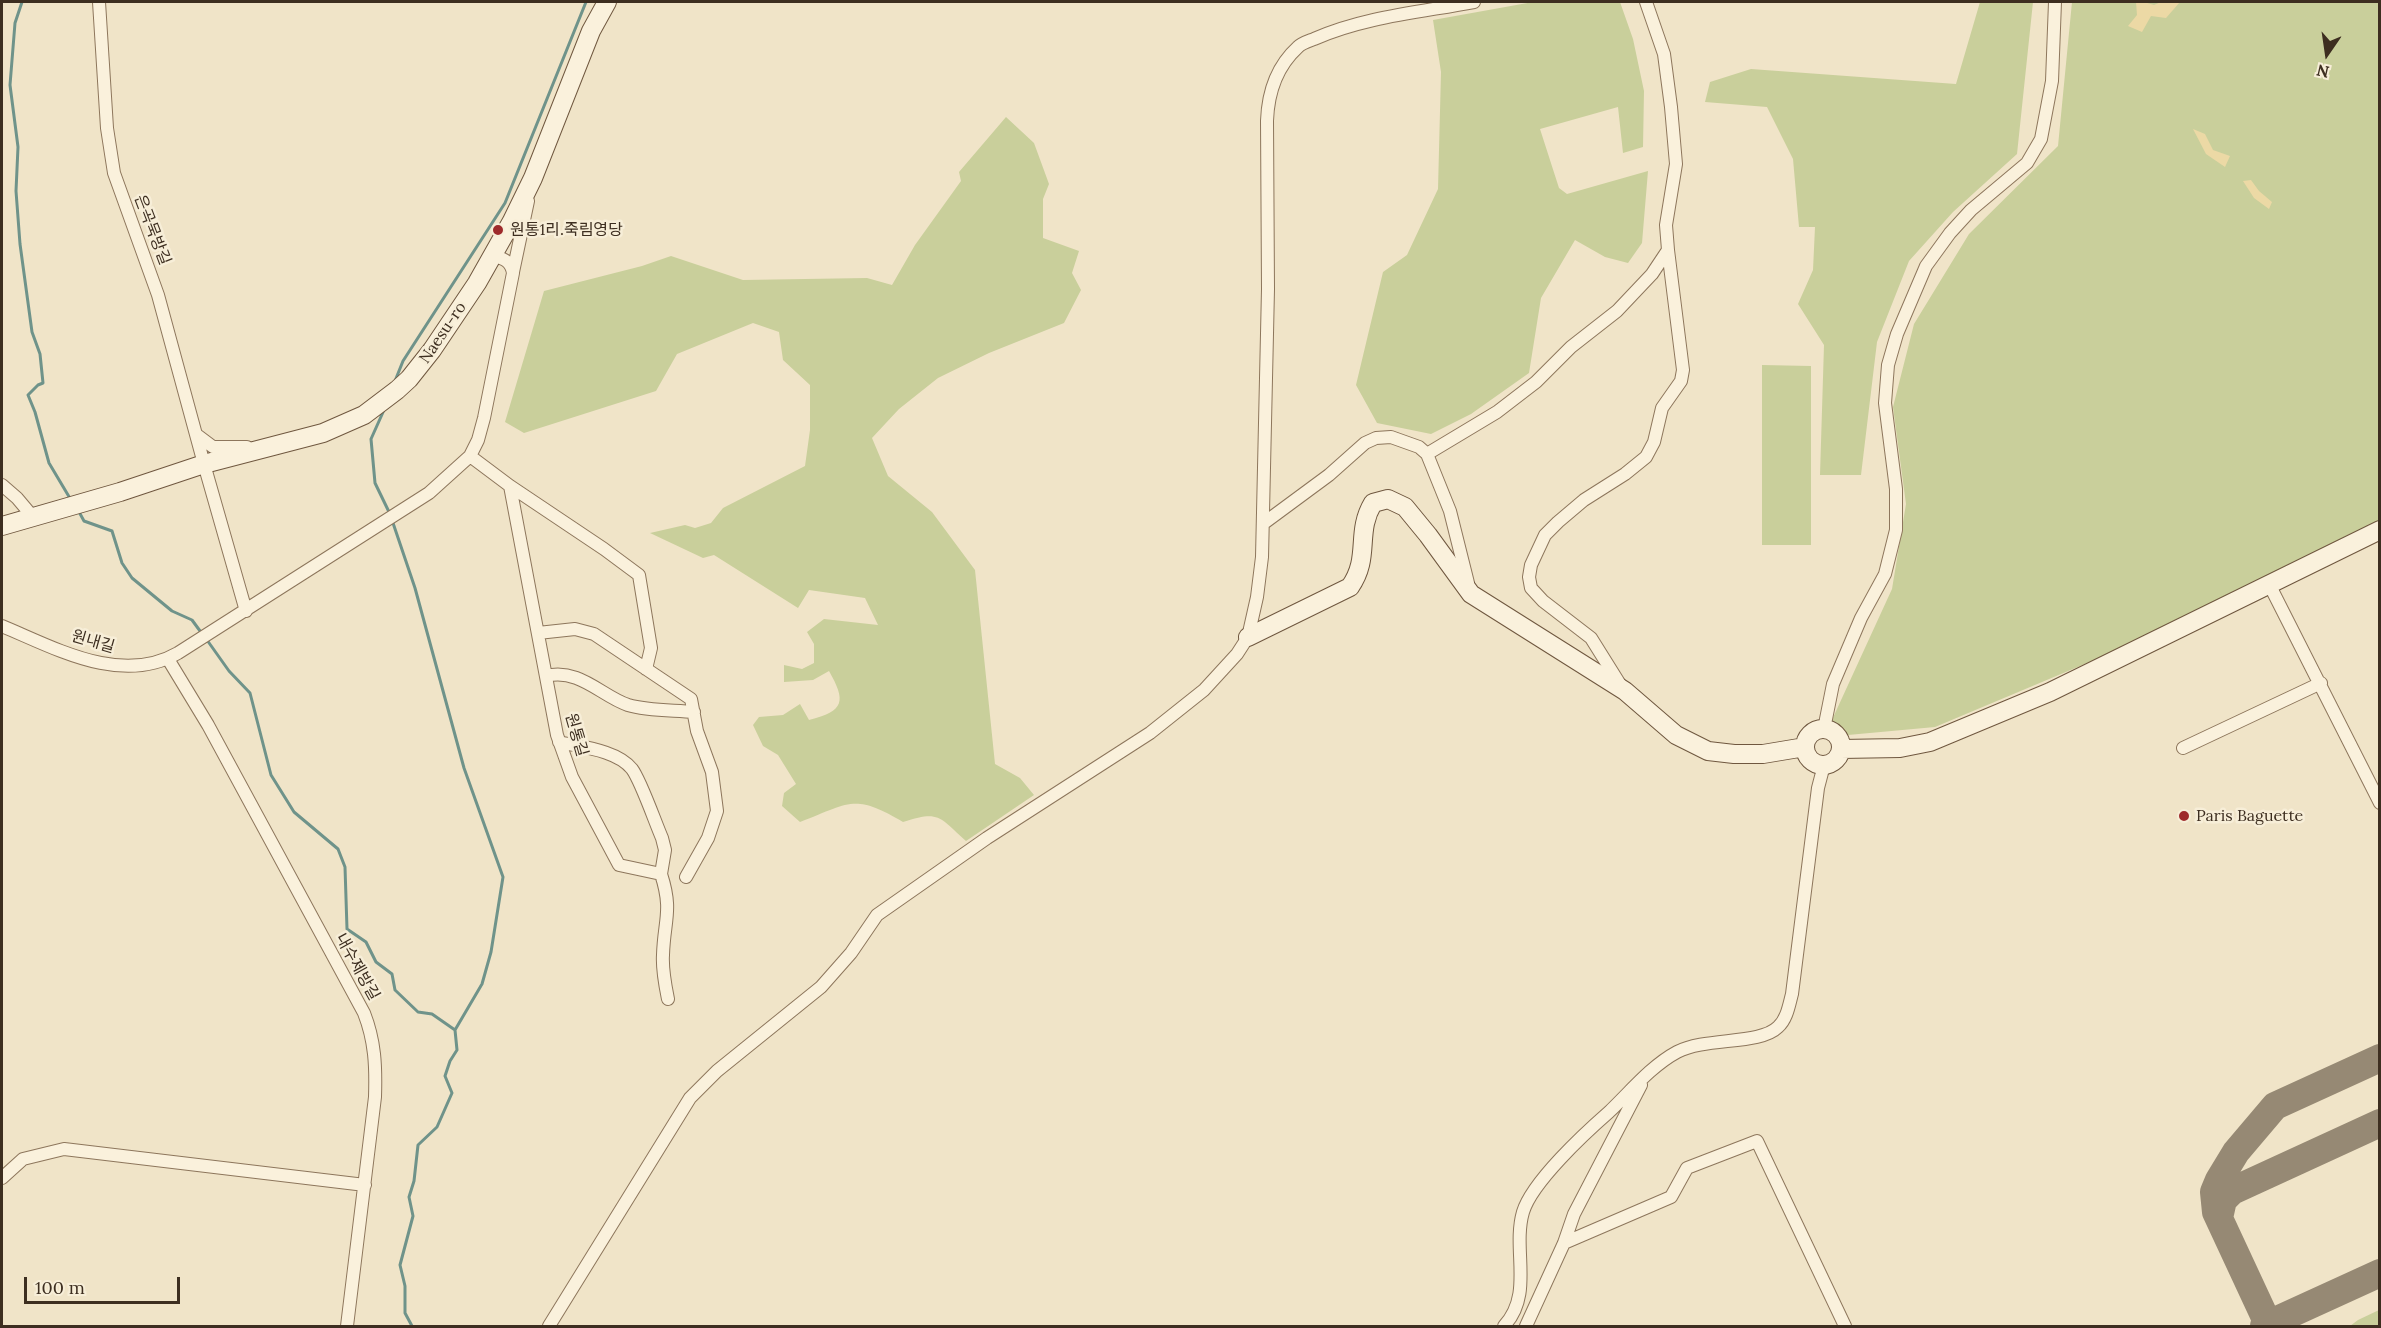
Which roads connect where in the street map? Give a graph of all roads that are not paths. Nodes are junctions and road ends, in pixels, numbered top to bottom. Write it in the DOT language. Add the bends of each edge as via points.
graph roads {
  1 [pos="99,2"];
  2 [pos="607,2"];
  3 [pos="1474,2"];
  4 [pos="1646,2"];
  5 [pos="2055,2"];
  6 [pos="533,178"];
  7 [pos="1668,250"];
  8 [pos="493,255"];
  9 [pos="513,273"];
  10 [pos="196,434"];
  11 [pos="278,445"];
  12 [pos="1427,454"];
  13 [pos="470,456"];
  14 [pos="204,464"];
  15 [pos="2,485"];
  16 [pos="510,486"];
  17 [pos="37,516"];
  18 [pos="1264,523"];
  19 [pos="2,526"];
  20 [pos="2379,530"];
  21 [pos="2269,584"];
  22 [pos="1471,594"];
  23 [pos="243,613"];
  24 [pos="2,626"];
  25 [pos="538,633"];
  26 [pos="1248,637"];
  27 [pos="173,656"];
  28 [pos="646,669"];
  29 [pos="546,676"];
  30 [pos="2321,684"];
  31 [pos="1625,691"];
  32 [pos="694,712"];
  33 [pos="1824,729"];
  34 [pos="559,742"];
  35 [pos="1805,747"];
  36 [pos="2183,748"];
  37 [pos="1841,749"];
  38 [pos="1824,765"];
  39 [pos="2379,803"];
  40 [pos="661,874"];
  41 [pos="686,877"];
  42 [pos="668,999"];
  43 [pos="1644,1078"];
  44 [pos="2,1178"];
  45 [pos="365,1185"];
  46 [pos="1564,1243"];
  47 [pos="347,1326"];
  48 [pos="549,1326"];
  49 [pos="1504,1326"];
  50 [pos="1526,1326"];
  51 [pos="1845,1326"];
  1 -- 10 [label="street, 은곡묵방길" via="107,128 114,173 159,295"];
  2 -- 6 [label="street, Naesu-ro" via="591,31"];
  3 -- 18 [label="street" via="1340,27 1299,46 1282,65 1271,88 1267,102"];
  4 -- 7 [label="street" via="1664,54 1673,130 1676,164 1666,225"];
  5 -- 33 [label="street" via="2052,81 2041,139 2027,163 1950,233 1926,266 1897,334 1888,365 1885,403 1896,489 1896,530 1885,574 1833,684"];
  6 -- 8 [label="street, Naesu-ro"];
  6 -- 9 [label="street"];
  7 -- 12 [label="street" via="1652,274 1617,311 1571,347 1536,382"];
  7 -- 31 [label="street" via="1683,370 1680,381 1662,408 1646,457 1584,500 1552,528 1539,546 1529,577 1531,588 1543,601 1591,638"];
  8 -- 9 [label="street" via="507,261"];
  8 -- 11 [label="street, Naesu-ro" via="432,350 403,385 364,415 323,433"];
  9 -- 13 [label="street" via="484,418"];
  10 -- 11 [label="street" via="213,447"];
  10 -- 14 [label="street, 은곡묵방길"];
  11 -- 14 [label="street, Naesu-ro"];
  12 -- 18 [label="street" via="1391,437 1376,438"];
  12 -- 22 [label="street" via="1450,511"];
  13 -- 16 [label="street"];
  13 -- 23 [label="street, 원내길" via="429,493"];
  14 -- 17 [label="street, Naesu-ro"];
  14 -- 23 [label="street, 은곡묵방길"];
  15 -- 17 [label="street"];
  16 -- 25 [label="street, 원통길"];
  16 -- 28 [label="street" via="639,575 651,648"];
  17 -- 19 [label="street"];
  18 -- 26 [label="street" via="1257,597"];
  20 -- 21 [label="street"];
  21 -- 30 [label="street"];
  21 -- 37 [label="street" via="2050,692 1930,742 1900,748"];
  22 -- 26 [label="street" via="1405,507 1388,499 1373,503 1366,515 1359,574 1350,587"];
  22 -- 31 [label="street"];
  23 -- 27 [label="street, 원내길"];
  24 -- 27 [label="street, 원내길" via="65,652 121,667"];
  25 -- 28 [label="street" via="583,630"];
  25 -- 29 [label="street, 원통길"];
  26 -- 48 [label="street" via="1204,690 1149,733 877,915 851,954 821,987 717,1071 690,1098"];
  27 -- 45 [label="street, 내수제방길" via="364,1013 374,1046 376,1077"];
  28 -- 32 [label="street" via="686,694"];
  29 -- 32 [label="street" via="583,680 631,706"];
  29 -- 34 [label="street, 원통길"];
  30 -- 36 [label="street"];
  30 -- 39 [label="street"];
  31 -- 35 [label="street" via="1676,735 1708,751 1763,754"];
  32 -- 41 [label="street" via="712,772 717,811 708,838"];
  33 -- 35 [label="street" via="1813,732"];
  33 -- 37 [label="street" via="1839,738"];
  34 -- 40 [label="street, 원통길" via="572,777 619,865"];
  34 -- 40 [label="street" via="609,755 633,770 662,838 665,850"];
  35 -- 38 [label="street" via="1808,758"];
  37 -- 38 [label="street" via="1835,760"];
  38 -- 43 [label="street" via="1786,1015 1778,1028 1764,1036 1690,1046"];
  40 -- 42 [label="street" via="668,895 663,955"];
  43 -- 46 [label="street" via="1574,1214"];
  43 -- 49 [label="street" via="1542,1180 1531,1196 1521,1226 1522,1282 1518,1300"];
  44 -- 45 [label="street" via="22,1159 64,1149"];
  45 -- 47 [label="street, 내수제방길"];
  46 -- 50 [label="street"];
  46 -- 51 [label="street" via="1671,1197 1688,1168 1757,1141"];
}
